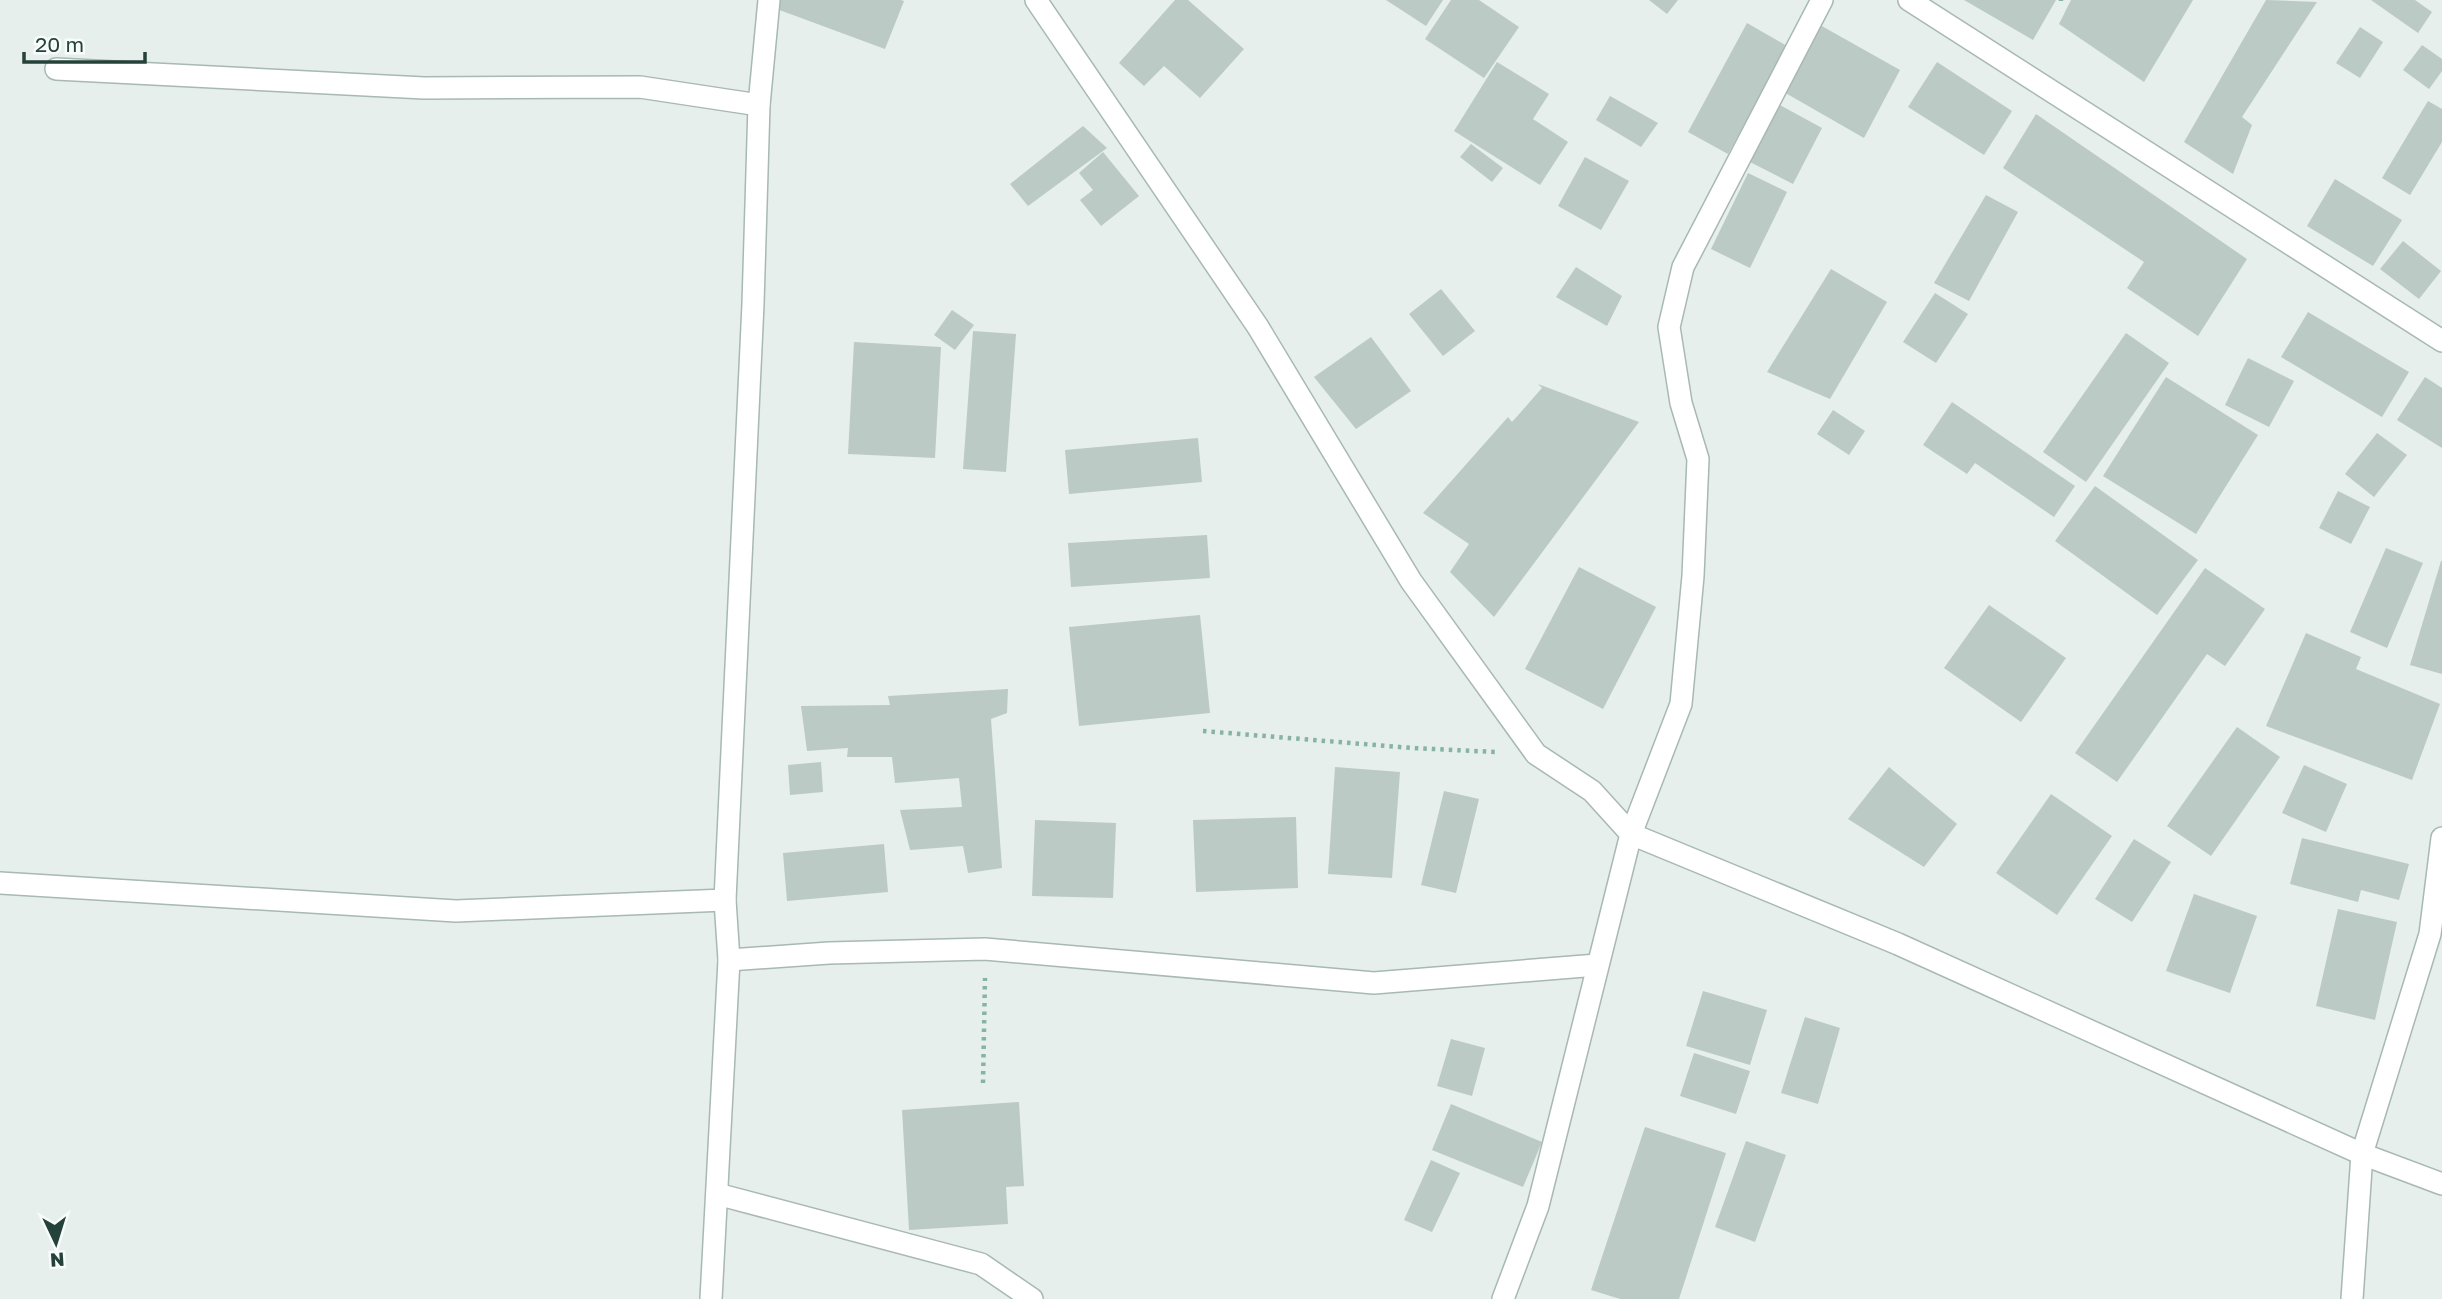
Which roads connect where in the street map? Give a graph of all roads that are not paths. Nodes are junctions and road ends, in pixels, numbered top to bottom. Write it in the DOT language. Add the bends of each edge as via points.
graph roads {
  1 [pos="769,0"];
  2 [pos="1037,0"];
  3 [pos="1822,0"];
  4 [pos="1909,0"];
  5 [pos="56,69"];
  6 [pos="759,105"];
  7 [pos="2442,341"];
  8 [pos="1631,834"];
  9 [pos="2442,838"];
  10 [pos="0,883"];
  11 [pos="725,901"];
  12 [pos="729,960"];
  13 [pos="1597,965"];
  14 [pos="2362,1154"];
  15 [pos="2442,1184"];
  16 [pos="717,1194"];
  17 [pos="711,1299"];
  18 [pos="1032,1299"];
  19 [pos="1503,1299"];
  20 [pos="2353,1299"];
  1 -- 6 [label="street"];
  2 -- 8 [label="street" via="1258,327 1411,581 1536,754 1592,791"];
  3 -- 8 [label="street" via="1683,267 1669,327 1681,403 1698,459 1693,576 1681,704"];
  4 -- 7 [label="street"];
  5 -- 6 [label="street" via="424,88 640,87"];
  6 -- 11 [label="street"];
  8 -- 13 [label="street"];
  8 -- 14 [label="street" via="1898,944"];
  9 -- 14 [label="street" via="2430,934"];
  10 -- 11 [label="street" via="456,911"];
  11 -- 12 [label="street"];
  12 -- 13 [label="street" via="985,949 1374,983"];
  12 -- 16 [label="street"];
  13 -- 19 [label="street" via="1538,1206"];
  14 -- 15 [label="street"];
  14 -- 20 [label="street"];
  16 -- 17 [label="street"];
  16 -- 18 [label="street" via="981,1264"];
}
